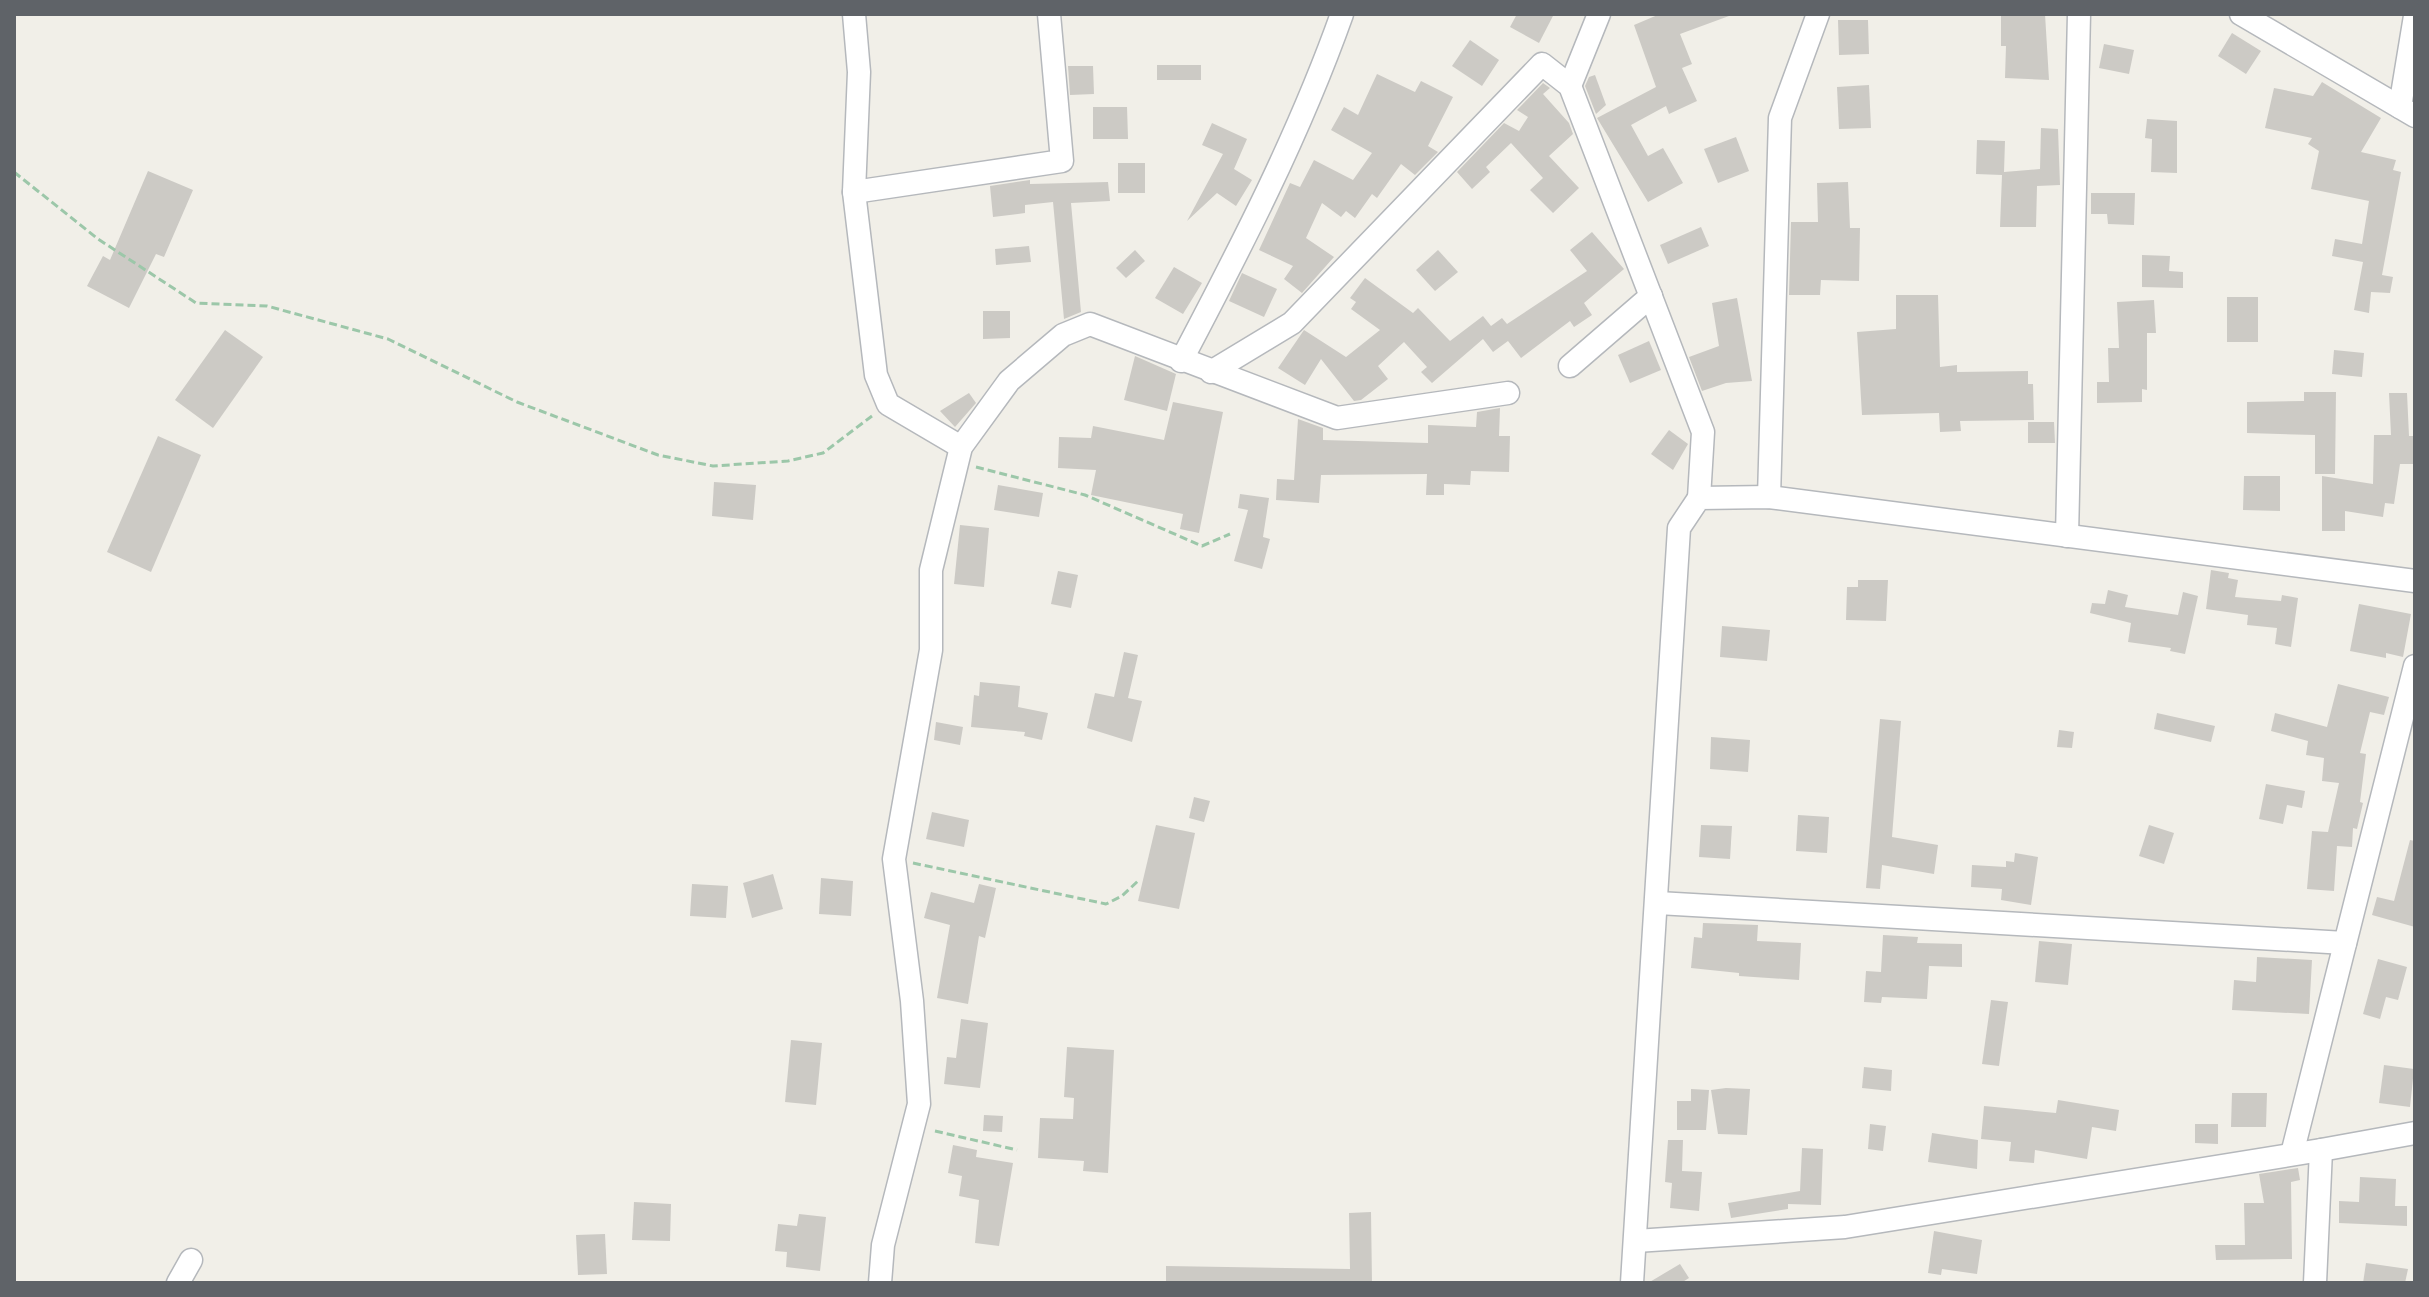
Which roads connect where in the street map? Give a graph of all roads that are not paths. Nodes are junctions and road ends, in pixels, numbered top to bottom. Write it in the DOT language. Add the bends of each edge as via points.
graph roads {
  1 [pos="854,14"];
  2 [pos="1049,14"];
  3 [pos="1342,14"];
  4 [pos="1599,14"];
  5 [pos="1818,14"];
  6 [pos="2079,14"];
  7 [pos="2241,14"];
  8 [pos="2415,16"];
  9 [pos="1570,86"];
  10 [pos="2408,112"];
  11 [pos="854,192"];
  12 [pos="1651,296"];
  13 [pos="1181,361"];
  14 [pos="1570,366"];
  15 [pos="1211,372"];
  16 [pos="1508,393"];
  17 [pos="959,455"];
  18 [pos="1769,497"];
  19 [pos="1699,498"];
  20 [pos="2067,536"];
  21 [pos="2415,581"];
  22 [pos="2415,666"];
  23 [pos="1658,903"];
  24 [pos="2345,943"];
  25 [pos="2415,1133"];
  26 [pos="2321,1150"];
  27 [pos="2292,1154"];
  28 [pos="1636,1241"];
  29 [pos="191,1260"];
  30 [pos="178,1283"];
  31 [pos="880,1283"];
  32 [pos="1632,1283"];
  33 [pos="2315,1283"];
  1 -- 11 [label="street" via="859,72"];
  2 -- 11 [label="street" via="1062,161"];
  3 -- 13 [label="street" via="1273,185"];
  4 -- 9 [label="street"];
  5 -- 18 [label="street" via="1780,118"];
  6 -- 20 [label="street"];
  7 -- 10 [label="street"];
  8 -- 10 [label="street"];
  9 -- 12 [label="street"];
  9 -- 15 [label="street" via="1542,64 1292,323"];
  11 -- 17 [label="street" via="876,375 888,404"];
  12 -- 14 [label="street"];
  12 -- 19 [label="street" via="1703,432"];
  13 -- 15 [label="street"];
  13 -- 17 [label="street" via="1090,324 1063,335 1009,381"];
  15 -- 16 [label="street" via="1337,418"];
  17 -- 31 [label="street" via="931,570 931,650 894,859 919,1104 883,1245"];
  18 -- 19 [label="street"];
  18 -- 20 [label="street"];
  19 -- 23 [label="street" via="1679,528"];
  20 -- 21 [label="street"];
  22 -- 24 [label="street"];
  23 -- 24 [label="street"];
  23 -- 28 [label="street"];
  24 -- 27 [label="street"];
  25 -- 26 [label="street"];
  26 -- 27 [label="street"];
  26 -- 33 [label="street"];
  27 -- 28 [label="street" via="1845,1227"];
  28 -- 32 [label="street"];
  29 -- 30 [label="street"];
}
